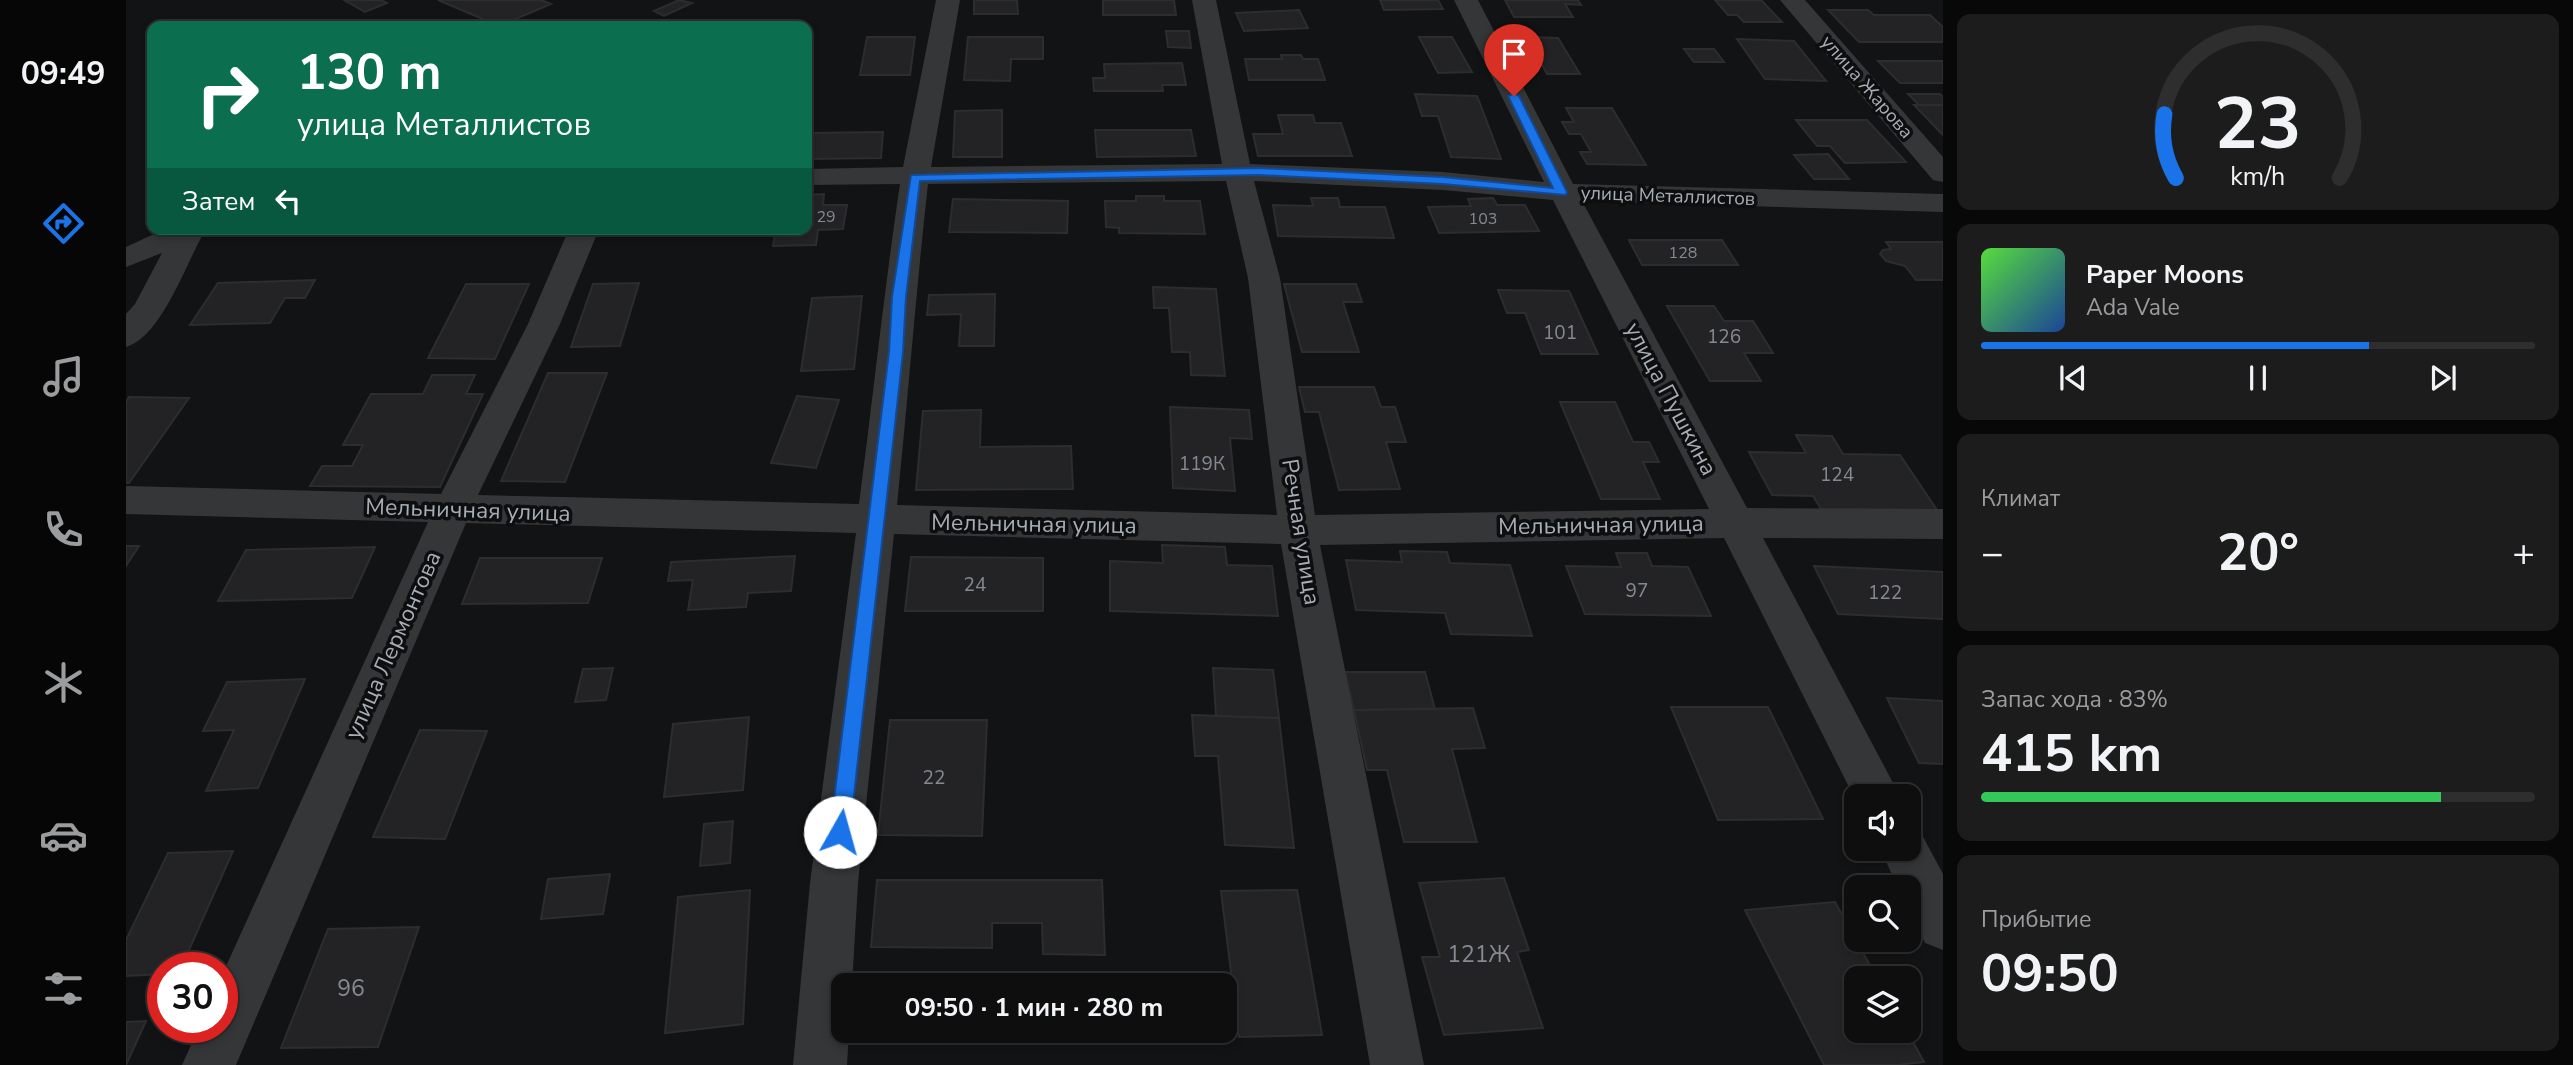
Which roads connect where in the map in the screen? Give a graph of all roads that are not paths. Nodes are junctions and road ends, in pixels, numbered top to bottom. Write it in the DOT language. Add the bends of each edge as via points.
graph roads {
  1 [pos="948,0"];
  2 [pos="1204,0"];
  3 [pos="1466,0"];
  4 [pos="1792,0"];
  5 [pos="1238,172"];
  6 [pos="1943,174"];
  7 [pos="812,177"];
  8 [pos="915,178"];
  9 [pos="1561,192"];
  10 [pos="1943,203"];
  11 [pos="177,235"];
  12 [pos="187,235"];
  13 [pos="581,235"];
  14 [pos="126,258"];
  15 [pos="126,336"];
  16 [pos="126,500"];
  17 [pos="453,510"];
  18 [pos="876,520"];
  19 [pos="1737,523"];
  20 [pos="1943,524"];
  21 [pos="1298,530"];
  22 [pos="1871,784"];
  23 [pos="1910,861"];
  24 [pos="1943,925"];
  25 [pos="209,1065"];
  26 [pos="820,1065"];
  27 [pos="1397,1065"];
  1 -- 8 [label="street"];
  2 -- 5 [label="street, Речная улица"];
  3 -- 9 [label="street, улица Пушкина"];
  4 -- 6 [label="street, улица Жарова"];
  5 -- 8 [label="street, улица Металлистов"];
  5 -- 9 [label="street, улица Металлистов" via="1443,181"];
  5 -- 21 [label="street, Речная улица" via="1264,278"];
  7 -- 8 [label="street, улица Металлистов"];
  8 -- 18 [label="street"];
  9 -- 10 [label="street, улица Металлистов"];
  9 -- 19 [label="street, улица Пушкина"];
  11 -- 14 [label="street"];
  12 -- 15 [label="street" via="148,309"];
  13 -- 17 [label="street, улица Лермонтова" via="544,324"];
  16 -- 17 [label="street, Мельничная улица"];
  17 -- 18 [label="street, Мельничная улица"];
  17 -- 25 [label="street, улица Лермонтова"];
  18 -- 21 [label="street, Мельничная улица"];
  18 -- 26 [label="street" via="834,883"];
  19 -- 20 [label="street, Мельничная улица"];
  19 -- 21 [label="street, Мельничная улица"];
  19 -- 22 [label="street, улица Пушкина"];
  21 -- 27 [label="street, Речная улица"];
  23 -- 24 [label="street"];
}
